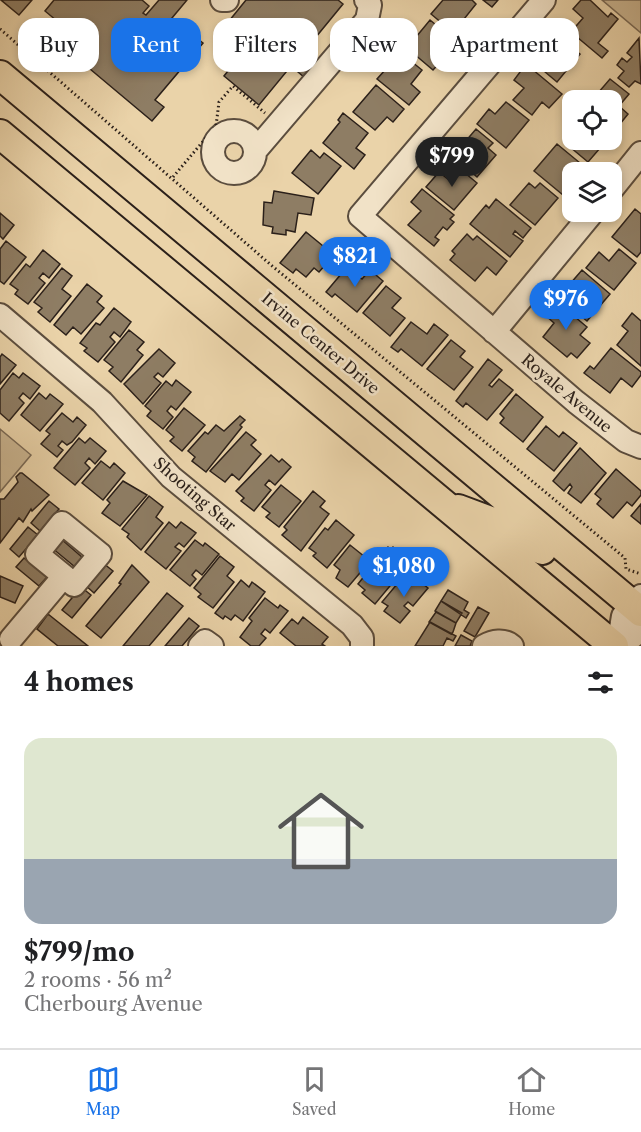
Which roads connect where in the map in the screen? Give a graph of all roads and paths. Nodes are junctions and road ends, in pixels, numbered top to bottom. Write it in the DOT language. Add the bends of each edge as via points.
graph roads {
  1 [pos="222,0"];
  2 [pos="227,0"];
  3 [pos="366,0"];
  4 [pos="544,0"];
  5 [pos="0,29"];
  6 [pos="0,75"];
  7 [pos="278,124"];
  8 [pos="0,134"];
  9 [pos="255,151"];
  10 [pos="641,153"];
  11 [pos="172,177"];
  12 [pos="622,177"];
  13 [pos="585,222"];
  14 [pos="0,315"];
  15 [pos="494,332"];
  16 [pos="641,447"];
  17 [pos="441,504"];
  18 [pos="641,574"];
  19 [pos="64,576"];
  20 [pos="637,614"];
  21 [pos="10,639"];
  22 [pos="200,646"];
  23 [pos="212,646"];
  24 [pos="362,646"];
  25 [pos="484,646"];
  26 [pos="513,646"];
  27 [pos="618,646"];
  1 -- 2 [label="street"];
  3 -- 7 [label="street" via="370,6 366,20"];
  4 -- 15 [label="street, Royale Avenue" via="360,216"];
  5 -- 11 [label="path"];
  6 -- 20 [label="main road, Irvine Center Drive"];
  7 -- 9 [label="street"];
  7 -- 11 [label="path" via="233,86 219,102 216,126"];
  8 -- 17 [label="main road"];
  10 -- 12 [label="street"];
  11 -- 18 [label="path" via="271,265 625,558 626,569"];
  13 -- 15 [label="street"];
  14 -- 24 [label="street, Shooting Star" via="102,402 171,477 352,625 362,638"];
  15 -- 16 [label="street, Royale Avenue" via="626,441"];
  17 -- 20 [label="main road" via="520,532"];
  17 -- 27 [label="main road"];
  19 -- 21 [label="street"];
  20 -- 27 [label="street"];
  22 -- 23 [label="street" via="205,641"];
  25 -- 26 [label="street" via="495,641"];
}
